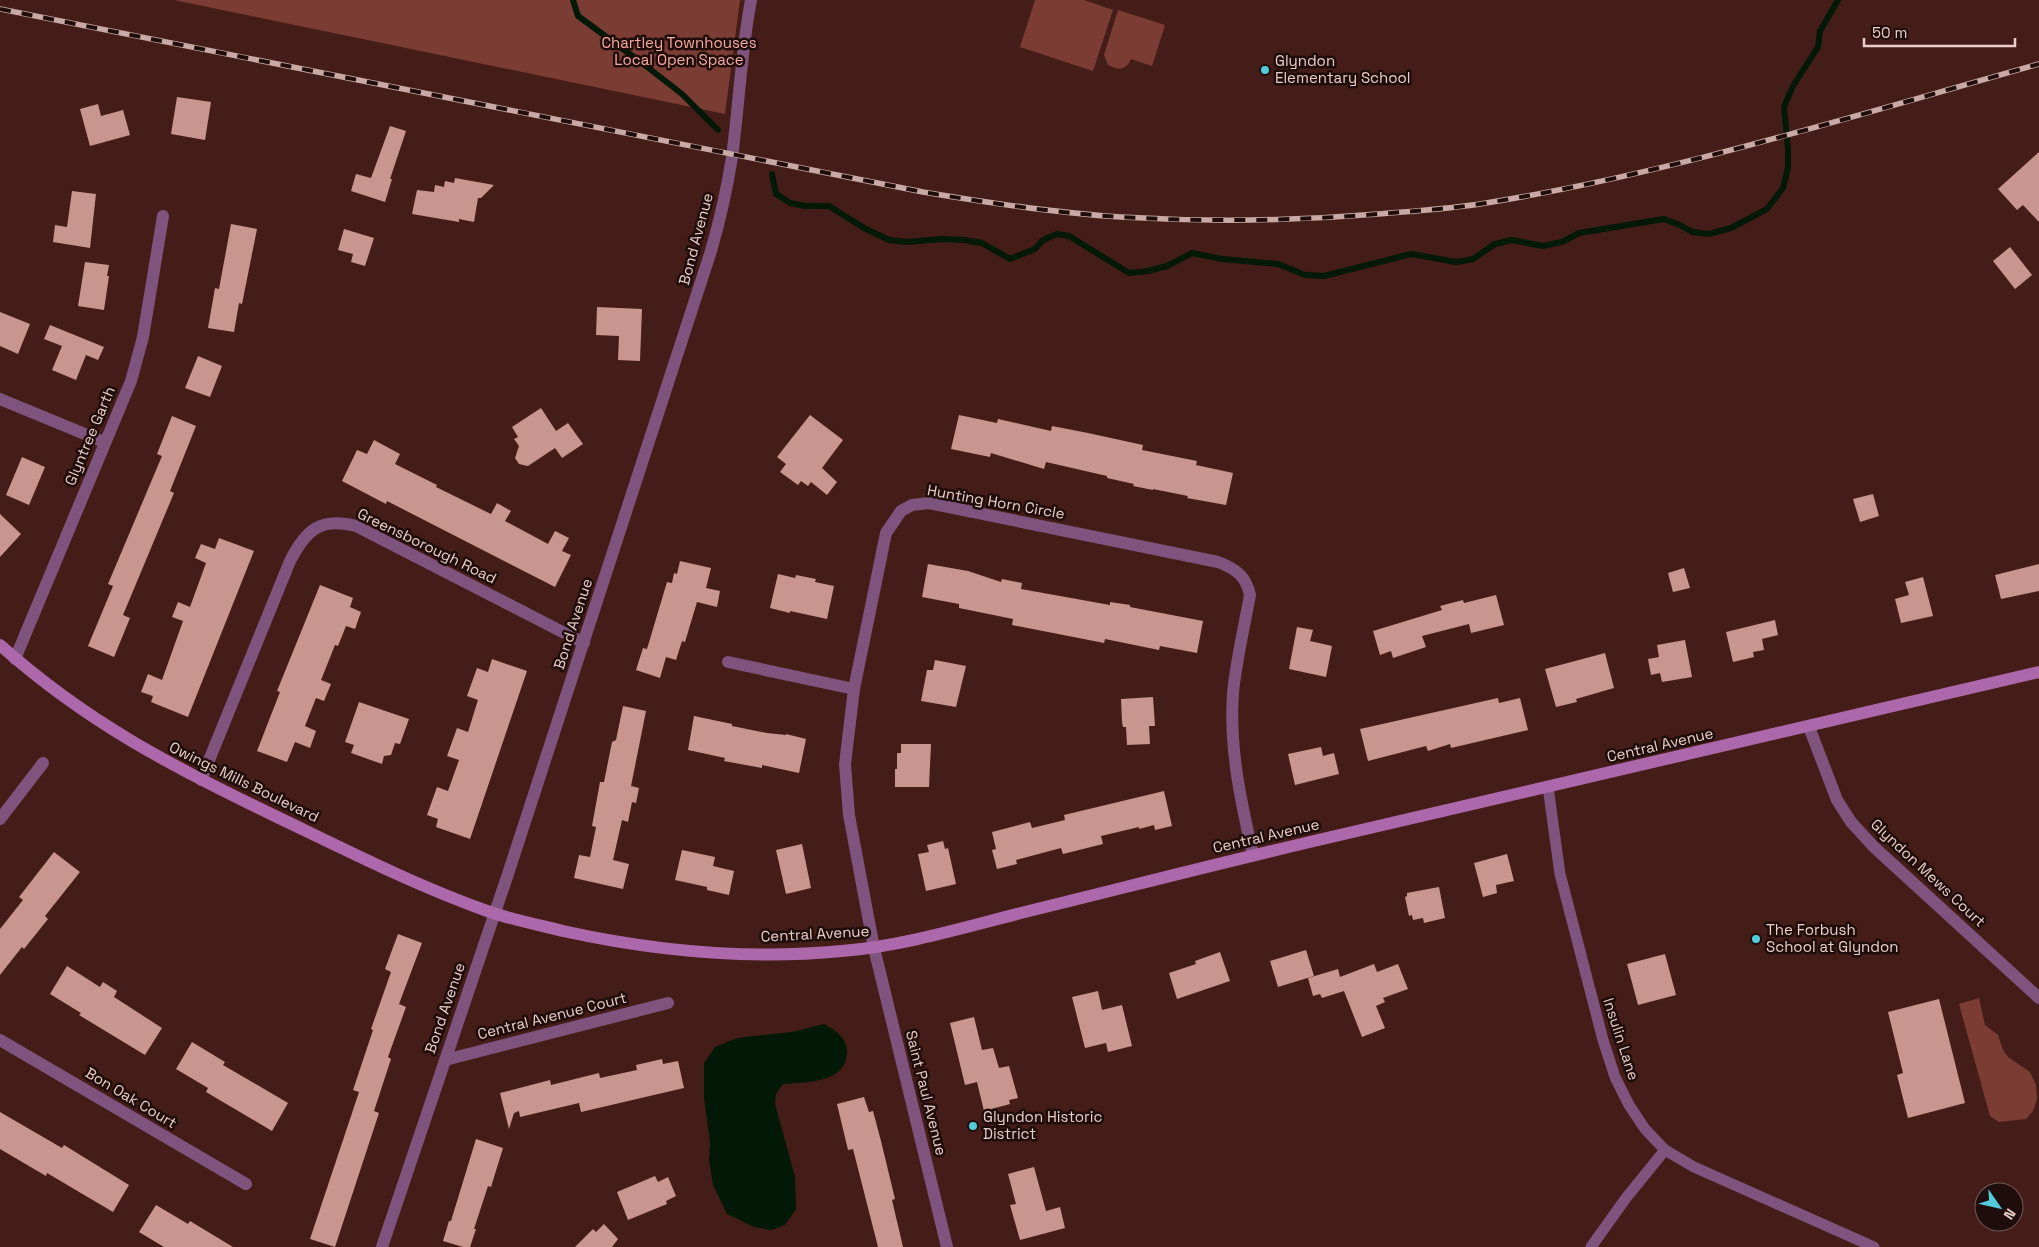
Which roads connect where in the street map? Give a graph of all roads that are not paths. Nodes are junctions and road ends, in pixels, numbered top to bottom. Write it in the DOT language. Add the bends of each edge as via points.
graph roads {
  1 [pos="751,0"];
  2 [pos="163,216"];
  3 [pos="0,399"];
  4 [pos="104,442"];
  5 [pos="584,643"];
  6 [pos="0,645"];
  7 [pos="15,658"];
  8 [pos="728,662"];
  9 [pos="2039,672"];
  10 [pos="854,689"];
  11 [pos="1809,726"];
  12 [pos="43,763"];
  13 [pos="201,780"];
  14 [pos="1548,788"];
  15 [pos="0,819"];
  16 [pos="1254,855"];
  17 [pos="495,914"];
  18 [pos="874,948"];
  19 [pos="2039,998"];
  20 [pos="668,1003"];
  21 [pos="0,1040"];
  22 [pos="445,1060"];
  23 [pos="1665,1150"];
  24 [pos="246,1184"];
  25 [pos="1852,1242"];
  26 [pos="382,1247"];
  27 [pos="947,1247"];
  28 [pos="1591,1247"];
  29 [pos="1874,1247"];
  1 -- 5 [label="street, Bond Avenue" via="744,34 732,156 712,251"];
  2 -- 4 [label="street, Glyntree Garth" via="144,337 131,381"];
  3 -- 4 [label="street"];
  4 -- 7 [label="street, Glyntree Garth"];
  5 -- 13 [label="street, Greensborough Road" via="356,526 326,523 309,532 290,561"];
  5 -- 17 [label="street, Bond Avenue"];
  6 -- 7 [label="main road, Owings Mills Boulevard"];
  7 -- 13 [label="main road, Owings Mills Boulevard" via="112,731"];
  8 -- 10 [label="street"];
  9 -- 11 [label="main road, Central Avenue"];
  10 -- 16 [label="street, Hunting Horn Circle" via="886,533 901,511 912,505 929,503 1233,567 1248,584 1250,596 1233,692 1233,734 1239,790"];
  10 -- 18 [label="street, Hunting Horn Circle" via="845,764 849,816"];
  11 -- 14 [label="main road, Central Avenue"];
  11 -- 19 [label="street, Glyndon Mews Court" via="1837,800 1851,822 1874,847"];
  12 -- 15 [label="street"];
  13 -- 17 [label="main road, Owings Mills Boulevard" via="404,877"];
  14 -- 16 [label="main road, Central Avenue"];
  14 -- 23 [label="lane, Insulin Lane" via="1560,874 1615,1077 1645,1129"];
  16 -- 18 [label="main road, Central Avenue"];
  17 -- 18 [label="main road, Central Avenue" via="594,937 671,949 786,954"];
  17 -- 22 [label="street, Bond Avenue"];
  18 -- 27 [label="street, Saint Paul Avenue"];
  20 -- 22 [label="street, Central Avenue Court"];
  21 -- 24 [label="street, Bon Oak Court"];
  22 -- 26 [label="street, Bond Avenue"];
  23 -- 25 [label="lane, Insulin Lane"];
  23 -- 28 [label="lane"];
  25 -- 29 [label="lane, Insulin Lane"];
}
